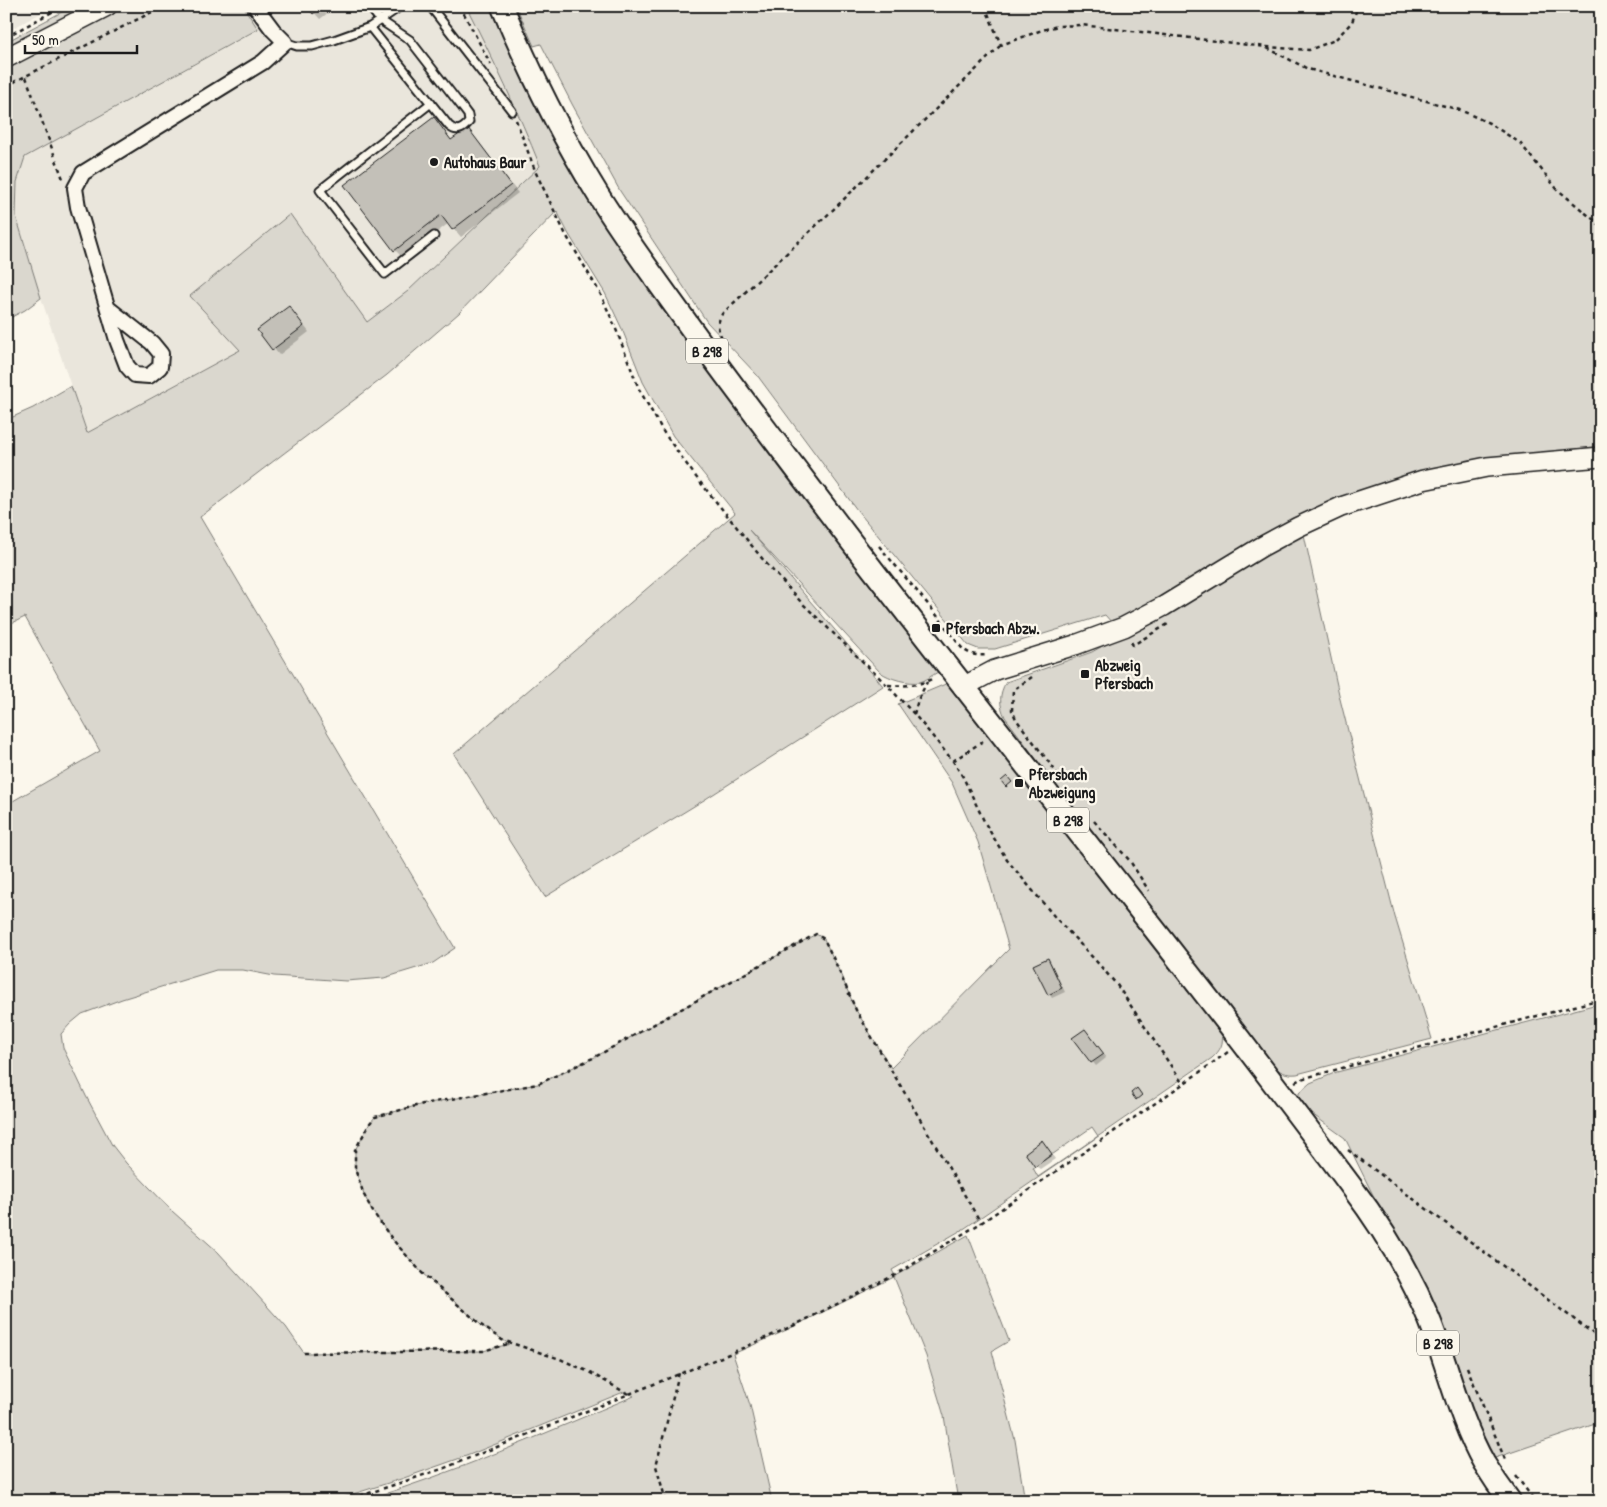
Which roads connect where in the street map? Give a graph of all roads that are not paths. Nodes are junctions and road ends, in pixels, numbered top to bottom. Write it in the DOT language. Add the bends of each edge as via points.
graph roads {
  1 [pos="107,6"];
  2 [pos="255,6"];
  3 [pos="369,6"];
  4 [pos="401,6"];
  5 [pos="430,6"];
  6 [pos="502,6"];
  7 [pos="380,20"];
  8 [pos="370,27"];
  9 [pos="285,42"];
  10 [pos="6,58"];
  11 [pos="431,104"];
  12 [pos="512,111"];
  13 [pos="434,236"];
  14 [pos="108,308"];
  15 [pos="1601,457"];
  16 [pos="964,687"];
  17 [pos="1510,1501"];
  1 -- 10 [label="main road"];
  2 -- 9 [label="street"];
  3 -- 7 [label="lane"];
  4 -- 7 [label="lane"];
  5 -- 12 [label="lane"];
  6 -- 16 [label="main road, B 298" via="554,116 641,260 721,370"];
  7 -- 8 [label="lane"];
  7 -- 11 [label="lane" via="410,40 468,115 469,122 464,128 452,129"];
  8 -- 9 [label="lane" via="312,46"];
  8 -- 11 [label="lane"];
  9 -- 14 [label="street" via="263,62 83,174 74,188"];
  11 -- 13 [label="lane" via="320,190 385,274"];
  14 -- 14 [label="street" via="127,366 136,375 149,376 160,367 161,354"];
  15 -- 16 [label="main road" via="1487,467 1423,480 1341,507 1298,526 1124,627 1075,646 995,670"];
  16 -- 17 [label="main road, B 298" via="1320,1145 1391,1244 1429,1320 1470,1433 1483,1461"];
}
